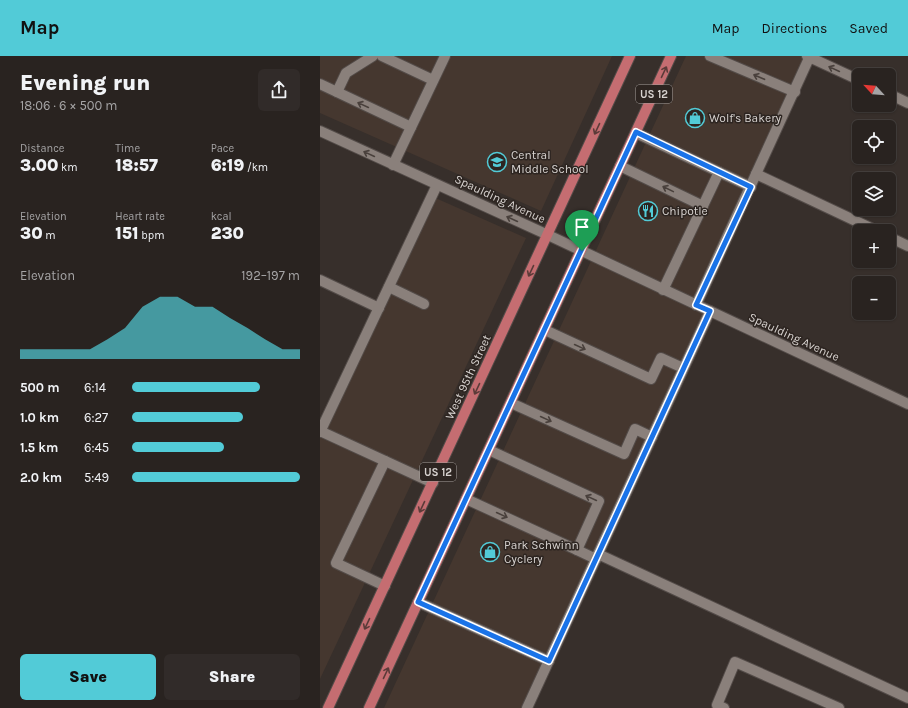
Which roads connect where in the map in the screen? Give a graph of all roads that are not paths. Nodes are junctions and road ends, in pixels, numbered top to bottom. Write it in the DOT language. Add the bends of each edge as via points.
graph roads {
  1 [pos="373,56"];
  2 [pos="382,56"];
  3 [pos="445,56"];
  4 [pos="630,56"];
  5 [pos="671,56"];
  6 [pos="710,56"];
  7 [pos="809,56"];
  8 [pos="852,77"];
  9 [pos="433,80"];
  10 [pos="320,84"];
  11 [pos="337,92"];
  12 [pos="794,92"];
  13 [pos="896,97"];
  14 [pos="908,102"];
  15 [pos="411,127"];
  16 [pos="320,131"];
  17 [pos="636,132"];
  18 [pos="393,165"];
  19 [pos="620,166"];
  20 [pos="719,172"];
  21 [pos="756,174"];
  22 [pos="437,185"];
  23 [pos="751,187"];
  24 [pos="703,206"];
  25 [pos="862,224"];
  26 [pos="548,236"];
  27 [pos="896,240"];
  28 [pos="908,246"];
  29 [pos="582,251"];
  30 [pos="320,280"];
  31 [pos="388,287"];
  32 [pos="663,290"];
  33 [pos="424,304"];
  34 [pos="696,305"];
  35 [pos="379,308"];
  36 [pos="710,311"];
  37 [pos="545,330"];
  38 [pos="683,368"];
  39 [pos="511,402"];
  40 [pos="908,404"];
  41 [pos="320,431"];
  42 [pos="652,437"];
  43 [pos="489,450"];
  44 [pos="385,461"];
  45 [pos="433,483"];
  46 [pos="466,499"];
  47 [pos="577,550"];
  48 [pos="597,556"];
  49 [pos="385,586"];
  50 [pos="418,602"];
  51 [pos="549,661"];
  52 [pos="908,698"];
  53 [pos="328,708"];
  54 [pos="369,708"];
  55 [pos="527,708"];
  56 [pos="724,708"];
  57 [pos="839,708"];
  1 -- 11 [label="street" via="346,73"];
  2 -- 9 [label="street"];
  3 -- 9 [label="street"];
  4 -- 26 [label="main road, West 95th Street / US 12, one-way"];
  17 -- 5 [label="main road, US 12, one-way"];
  12 -- 6 [label="street, one-way"];
  8 -- 7 [label="street, one-way"];
  7 -- 12 [label="street"];
  9 -- 15 [label="street"];
  10 -- 11 [label="street"];
  15 -- 11 [label="street, one-way"];
  12 -- 21 [label="street"];
  13 -- 14 [label="street"];
  15 -- 18 [label="street"];
  18 -- 16 [label="street, Spaulding Avenue, one-way"];
  17 -- 19 [label="main road, US 12"];
  17 -- 20 [label="street"];
  18 -- 22 [label="street, Spaulding Avenue"];
  24 -- 19 [label="street, one-way"];
  19 -- 29 [label="main road, US 12"];
  20 -- 23 [label="street"];
  20 -- 24 [label="street"];
  21 -- 23 [label="street"];
  21 -- 25 [label="street"];
  26 -- 22 [label="street, Spaulding Avenue, one-way"];
  22 -- 31 [label="street"];
  23 -- 34 [label="street"];
  24 -- 32 [label="street"];
  26 -- 29 [label="street, Spaulding Avenue"];
  26 -- 45 [label="main road, West 95th Street / US 12, one-way"];
  27 -- 28 [label="street"];
  29 -- 32 [label="street, Spaulding Avenue"];
  29 -- 37 [label="main road, US 12"];
  30 -- 35 [label="street"];
  31 -- 33 [label="street"];
  31 -- 35 [label="street"];
  32 -- 34 [label="street, Spaulding Avenue"];
  34 -- 36 [label="street, Spaulding Avenue"];
  35 -- 41 [label="street"];
  36 -- 38 [label="street"];
  36 -- 40 [label="street, Spaulding Avenue"];
  37 -- 38 [label="street, one-way" via="651,380 661,358"];
  37 -- 39 [label="main road, US 12"];
  38 -- 42 [label="street"];
  39 -- 42 [label="street, one-way" via="624,454 635,429"];
  39 -- 43 [label="main road, US 12"];
  41 -- 44 [label="street"];
  42 -- 48 [label="street"];
  43 -- 46 [label="main road, US 12"];
  47 -- 43 [label="street, one-way" via="599,501"];
  44 -- 45 [label="street"];
  44 -- 49 [label="street" via="336,563"];
  45 -- 49 [label="main road, West 95th Street / US 12, one-way"];
  46 -- 47 [label="street, one-way"];
  46 -- 50 [label="main road, US 12"];
  47 -- 48 [label="street"];
  48 -- 51 [label="street"];
  48 -- 52 [label="street"];
  49 -- 53 [label="main road, West 95th Street / US 12, one-way"];
  50 -- 51 [label="street"];
  54 -- 50 [label="main road, US 12, one-way"];
  51 -- 55 [label="street"];
  56 -- 57 [label="street" via="717,705 735,662"];
}
